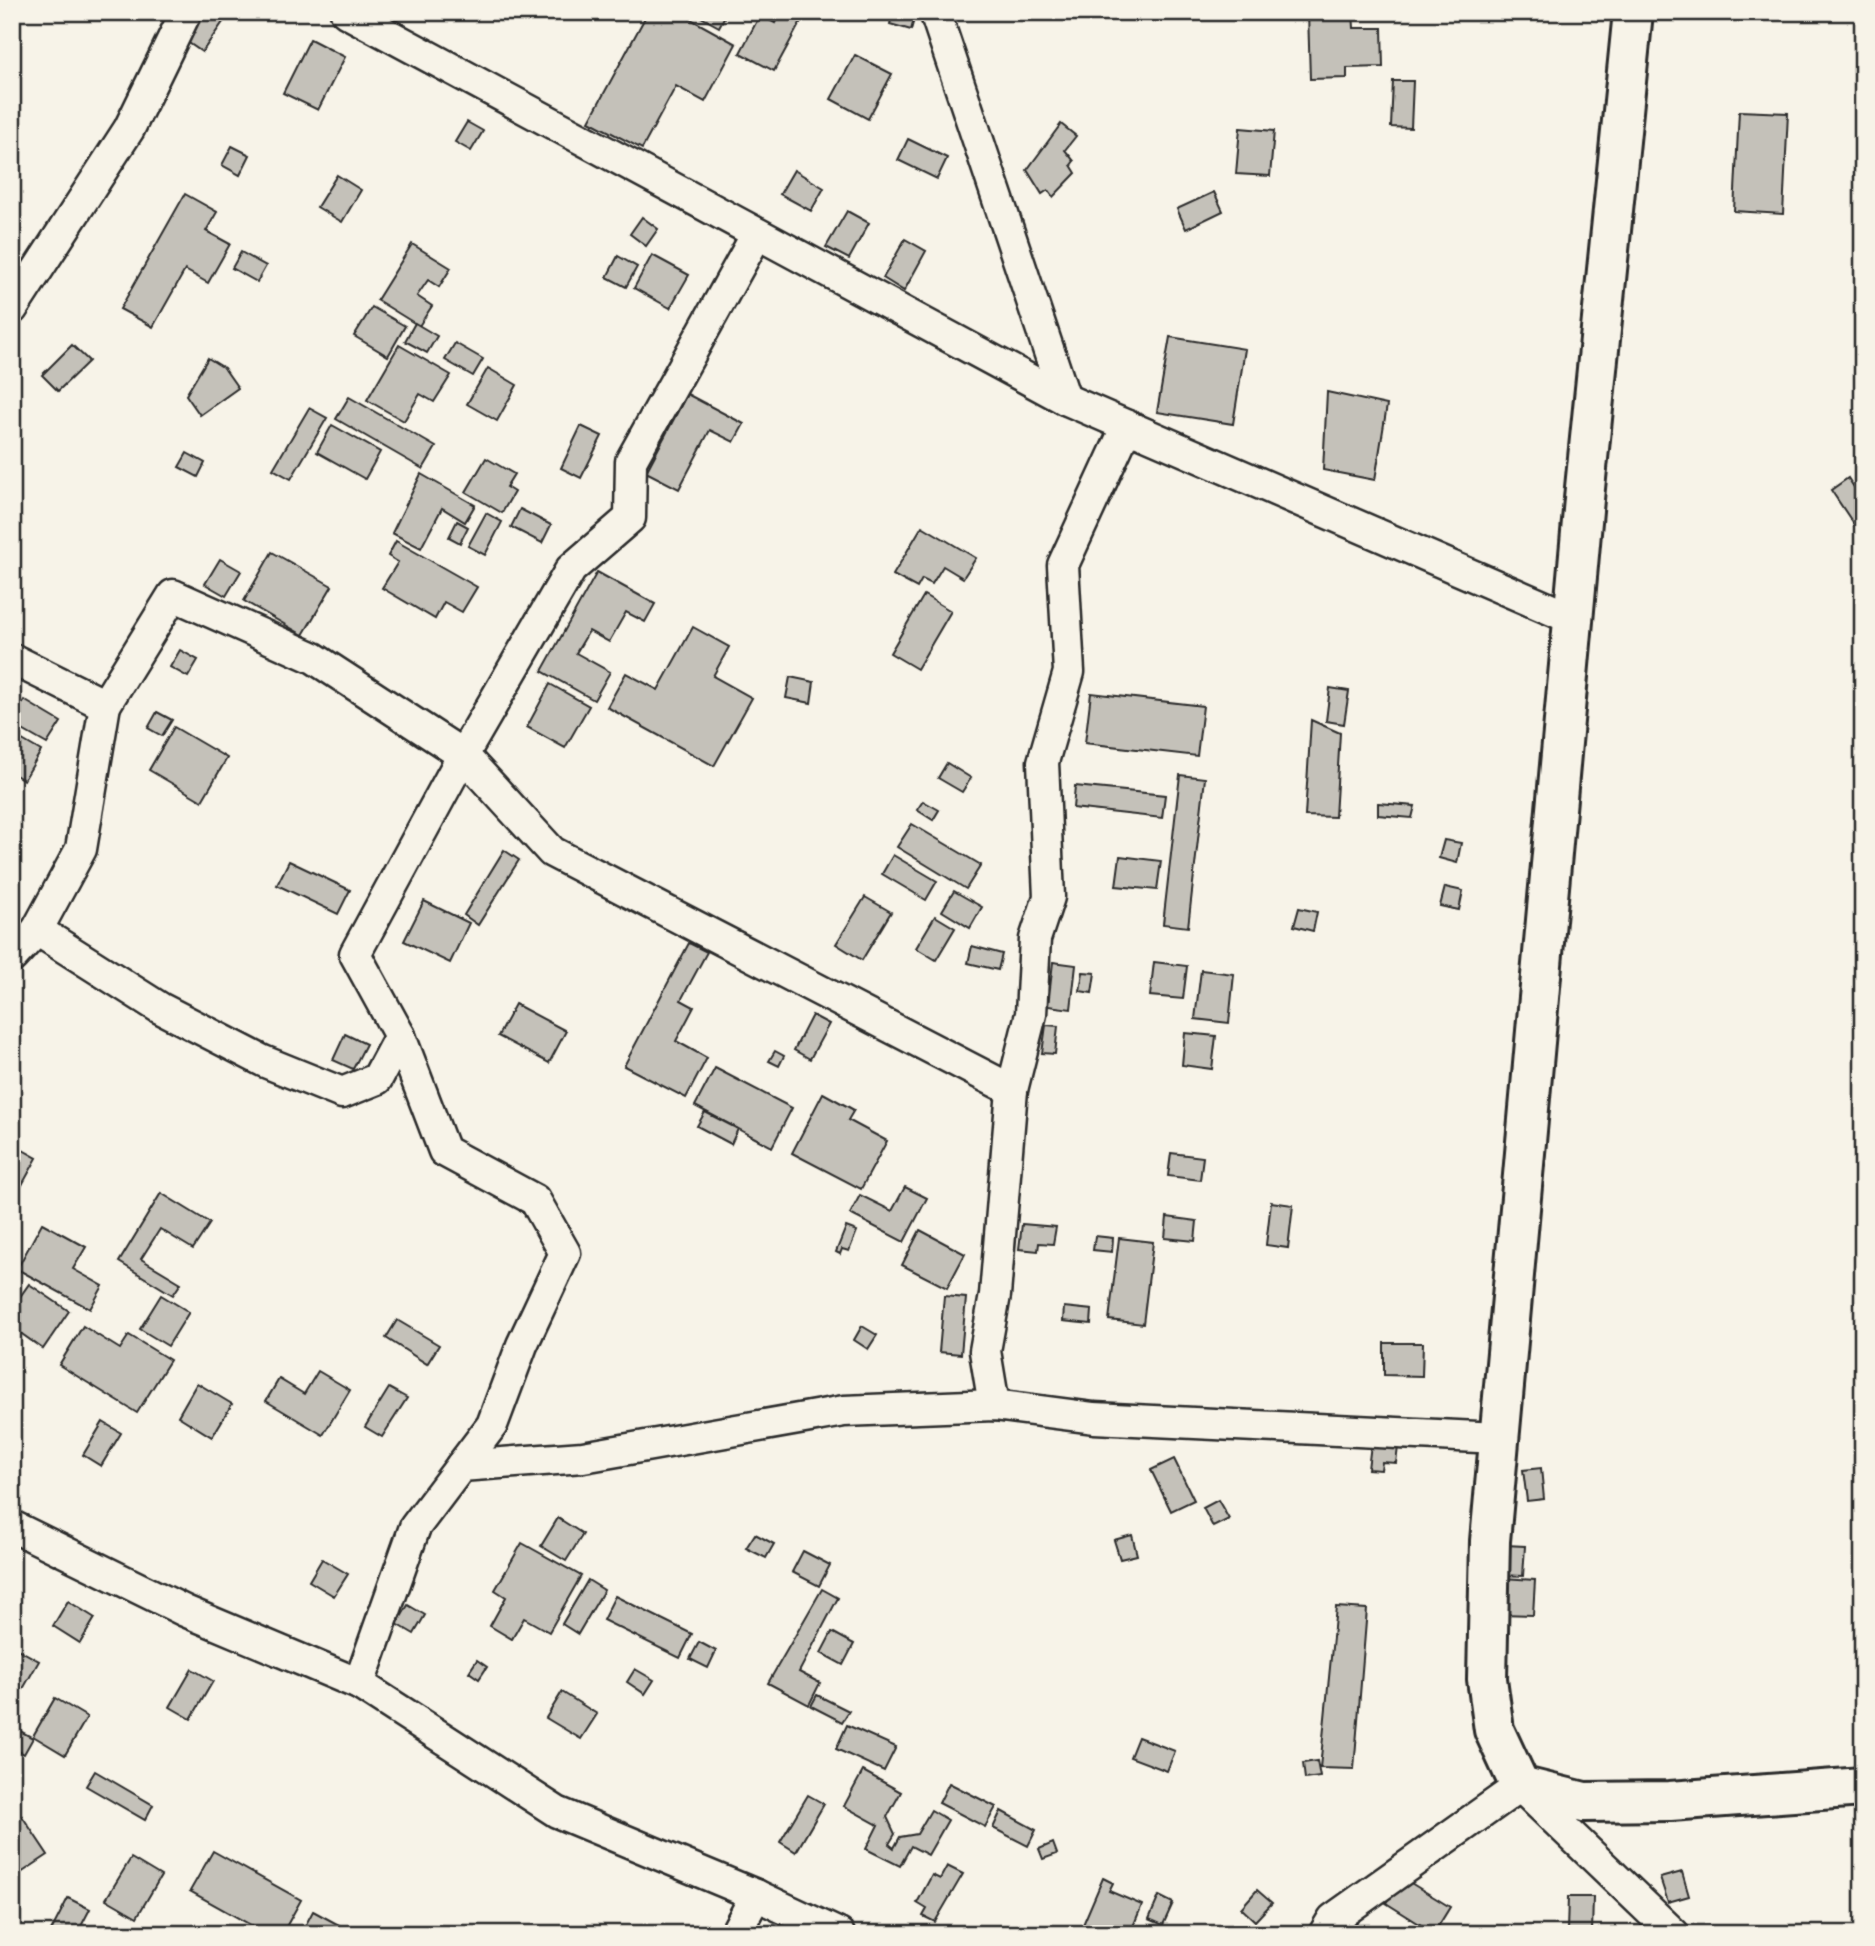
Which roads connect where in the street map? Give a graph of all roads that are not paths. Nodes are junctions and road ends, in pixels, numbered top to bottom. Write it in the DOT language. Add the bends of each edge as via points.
graph roads {
  1 [pos="187,12"];
  2 [pos="346,12"];
  3 [pos="935,12"];
  4 [pos="1633,12"];
  5 [pos="757,234"];
  6 [pos="12,309"];
  7 [pos="1065,399"];
  8 [pos="1127,426"];
  9 [pos="1573,619"];
  10 [pos="12,659"];
  11 [pos="105,705"];
  12 [pos="463,755"];
  13 [pos="37,930"];
  14 [pos="12,957"];
  15 [pos="400,1036"];
  16 [pos="1012,1090"];
  17 [pos="994,1405"];
  18 [pos="1498,1438"];
  19 [pos="461,1466"];
  20 [pos="12,1526"];
  21 [pos="359,1684"];
  22 [pos="1520,1786"];
  23 [pos="1863,1787"];
  24 [pos="756,1895"];
  25 [pos="1329,1929"];
  26 [pos="735,1934"];
  27 [pos="839,1934"];
  28 [pos="1674,1934"];
  1 -- 6 [label="street" via="128,129"];
  2 -- 5 [label="street"];
  3 -- 7 [label="street"];
  4 -- 9 [label="street"];
  5 -- 7 [label="street"];
  5 -- 12 [label="street" via="631,461 630,518 571,569"];
  7 -- 8 [label="street"];
  8 -- 9 [label="street"];
  8 -- 16 [label="street" via="1063,565 1069,672 1043,762 1049,897 1035,939 1031,1014"];
  9 -- 18 [label="street"];
  10 -- 11 [label="street"];
  11 -- 12 [label="street" via="173,595 314,658"];
  11 -- 13 [label="street" via="81,849"];
  12 -- 15 [label="street" via="355,954"];
  12 -- 16 [label="street" via="552,852"];
  13 -- 14 [label="street"];
  13 -- 15 [label="street" via="160,1008 263,1060 342,1093 377,1079"];
  15 -- 19 [label="street" via="444,1152 535,1200 565,1253 522,1345 492,1425"];
  16 -- 17 [label="street" via="995,1295 985,1351"];
  17 -- 18 [label="street" via="1094,1418"];
  17 -- 19 [label="street" via="844,1411 583,1457"];
  18 -- 22 [label="street" via="1487,1679 1494,1730"];
  19 -- 21 [label="street" via="415,1527"];
  20 -- 21 [label="street" via="185,1611"];
  21 -- 24 [label="street" via="557,1812"];
  22 -- 23 [label="street" via="1584,1802 1670,1801"];
  22 -- 25 [label="street"];
  22 -- 28 [label="street"];
  24 -- 26 [label="street"];
  24 -- 27 [label="street"];
}
